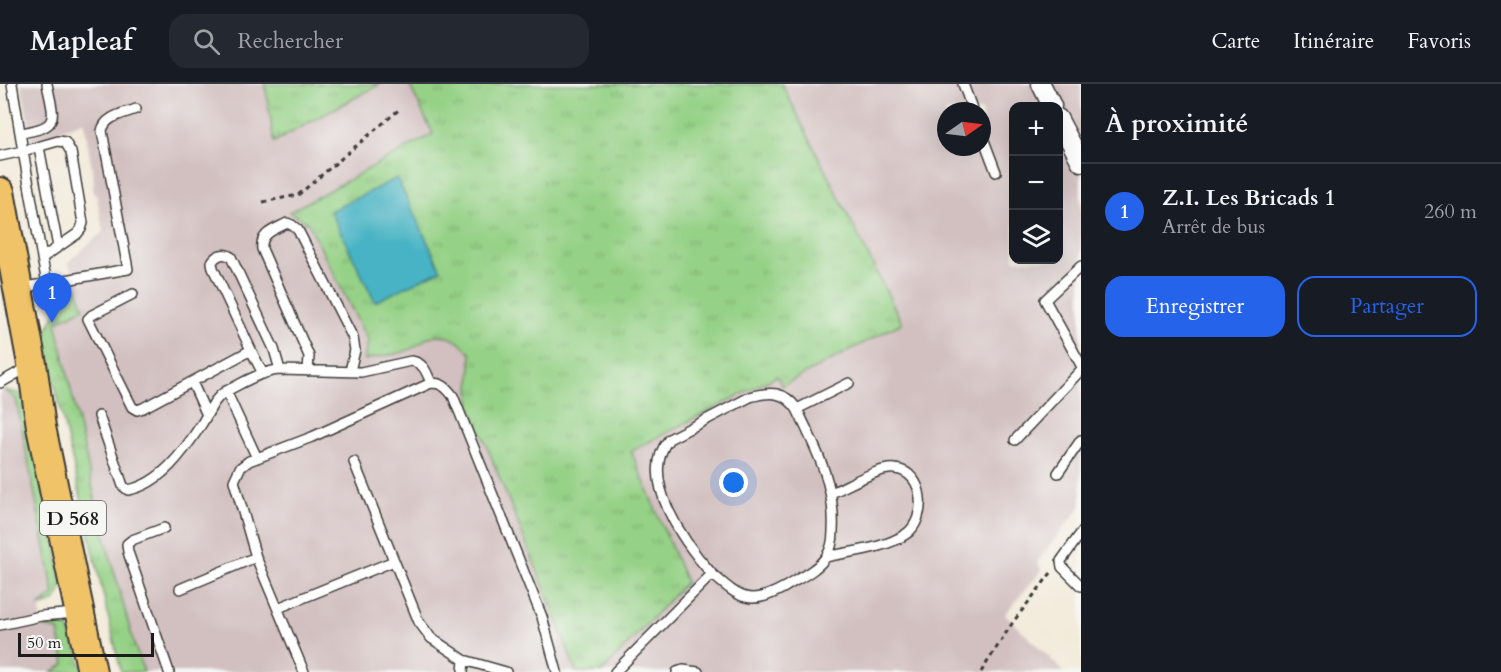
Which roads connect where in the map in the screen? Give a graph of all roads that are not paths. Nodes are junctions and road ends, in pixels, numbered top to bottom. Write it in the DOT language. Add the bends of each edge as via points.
graph roads {
  1 [pos="12,84"];
  2 [pos="47,84"];
  3 [pos="963,84"];
  4 [pos="1041,84"];
  5 [pos="970,102"];
  6 [pos="1050,102"];
  7 [pos="136,109"];
  8 [pos="1063,126"];
  9 [pos="20,133"];
  10 [pos="39,147"];
  11 [pos="23,151"];
  12 [pos="0,156"];
  13 [pos="990,156"];
  14 [pos="1081,162"];
  15 [pos="996,171"];
  16 [pos="0,192"];
  17 [pos="58,247"];
  18 [pos="42,258"];
  19 [pos="1081,266"];
  20 [pos="47,283"];
  21 [pos="17,289"];
  22 [pos="134,294"];
  23 [pos="251,350"];
  24 [pos="32,364"];
  25 [pos="1081,364"];
  26 [pos="280,370"];
  27 [pos="1081,370"];
  28 [pos="308,371"];
  29 [pos="350,371"];
  30 [pos="263,374"];
  31 [pos="192,382"];
  32 [pos="849,382"];
  33 [pos="0,383"];
  34 [pos="431,383"];
  35 [pos="226,391"];
  36 [pos="797,409"];
  37 [pos="99,416"];
  38 [pos="207,416"];
  39 [pos="1014,440"];
  40 [pos="1081,440"];
  41 [pos="257,458"];
  42 [pos="354,462"];
  43 [pos="1058,473"];
  44 [pos="831,493"];
  45 [pos="164,528"];
  46 [pos="1081,533"];
  47 [pos="256,557"];
  48 [pos="826,557"];
  49 [pos="394,561"];
  50 [pos="712,574"];
  51 [pos="1081,586"];
  52 [pos="180,589"];
  53 [pos="278,608"];
  54 [pos="78,612"];
  55 [pos="0,625"];
  56 [pos="464,660"];
  57 [pos="92,672"];
  58 [pos="111,672"];
  59 [pos="170,672"];
  60 [pos="304,672"];
  61 [pos="464,672"];
  62 [pos="506,672"];
  63 [pos="557,672"];
  64 [pos="615,672"];
  65 [pos="677,672"];
  66 [pos="698,672"];
  1 -- 9 [label="lane"];
  2 -- 9 [label="lane" via="53,117 50,124"];
  3 -- 5 [label="lane"];
  4 -- 6 [label="street"];
  7 -- 20 [label="lane" via="108,119 102,131 128,269"];
  8 -- 14 [label="street"];
  9 -- 11 [label="lane"];
  10 -- 11 [label="lane"];
  10 -- 17 [label="lane" via="46,162"];
  10 -- 17 [label="lane" via="58,141 69,146 68,158 83,223 77,234"];
  11 -- 12 [label="lane"];
  11 -- 18 [label="lane"];
  13 -- 15 [label="lane"];
  16 -- 21 [label="main road, D 568"];
  17 -- 18 [label="lane"];
  18 -- 20 [label="lane"];
  19 -- 25 [label="lane" via="1045,300"];
  20 -- 21 [label="lane"];
  21 -- 24 [label="main road, D 568"];
  22 -- 31 [label="lane" via="88,319 132,407 143,408"];
  23 -- 26 [label="lane" via="213,268 212,262 221,254 231,256"];
  23 -- 30 [label="lane"];
  23 -- 31 [label="lane"];
  24 -- 33 [label="lane"];
  24 -- 54 [label="main road, D 568"];
  24 -- 58 [label="main road, D 568"];
  26 -- 28 [label="lane"];
  26 -- 30 [label="lane"];
  27 -- 39 [label="lane"];
  28 -- 29 [label="lane"];
  28 -- 29 [label="lane" via="309,356 262,249 264,235 286,223 298,230 353,338 355,350"];
  29 -- 34 [label="lane" via="418,362"];
  30 -- 35 [label="lane"];
  31 -- 38 [label="lane"];
  32 -- 36 [label="lane"];
  34 -- 41 [label="lane"];
  34 -- 63 [label="lane" via="447,387 453,396 542,617"];
  35 -- 38 [label="lane" via="219,395"];
  35 -- 41 [label="lane"];
  36 -- 44 [label="lane" via="825,468"];
  36 -- 50 [label="lane" via="778,394 750,397 669,439 662,448 658,482 665,500 694,554"];
  37 -- 38 [label="lane" via="123,486 128,490 153,480 171,464"];
  40 -- 43 [label="lane"];
  41 -- 47 [label="lane" via="240,468 234,482"];
  42 -- 49 [label="lane"];
  44 -- 48 [label="lane" via="834,516"];
  44 -- 48 [label="lane" via="884,470 897,469 909,475 918,487 922,504 919,518 909,532 894,541"];
  45 -- 59 [label="lane" via="132,540 128,552"];
  46 -- 51 [label="lane" via="1061,561"];
  47 -- 52 [label="lane"];
  47 -- 53 [label="lane"];
  48 -- 50 [label="lane" via="811,572 760,597 737,595"];
  49 -- 53 [label="lane"];
  49 -- 56 [label="lane" via="419,622 431,638"];
  50 -- 64 [label="lane"];
  53 -- 60 [label="lane"];
  54 -- 55 [label="lane"];
  54 -- 57 [label="main road, D 568"];
  56 -- 61 [label="lane"];
  56 -- 62 [label="lane"];
  65 -- 66 [label="lane"];
}
